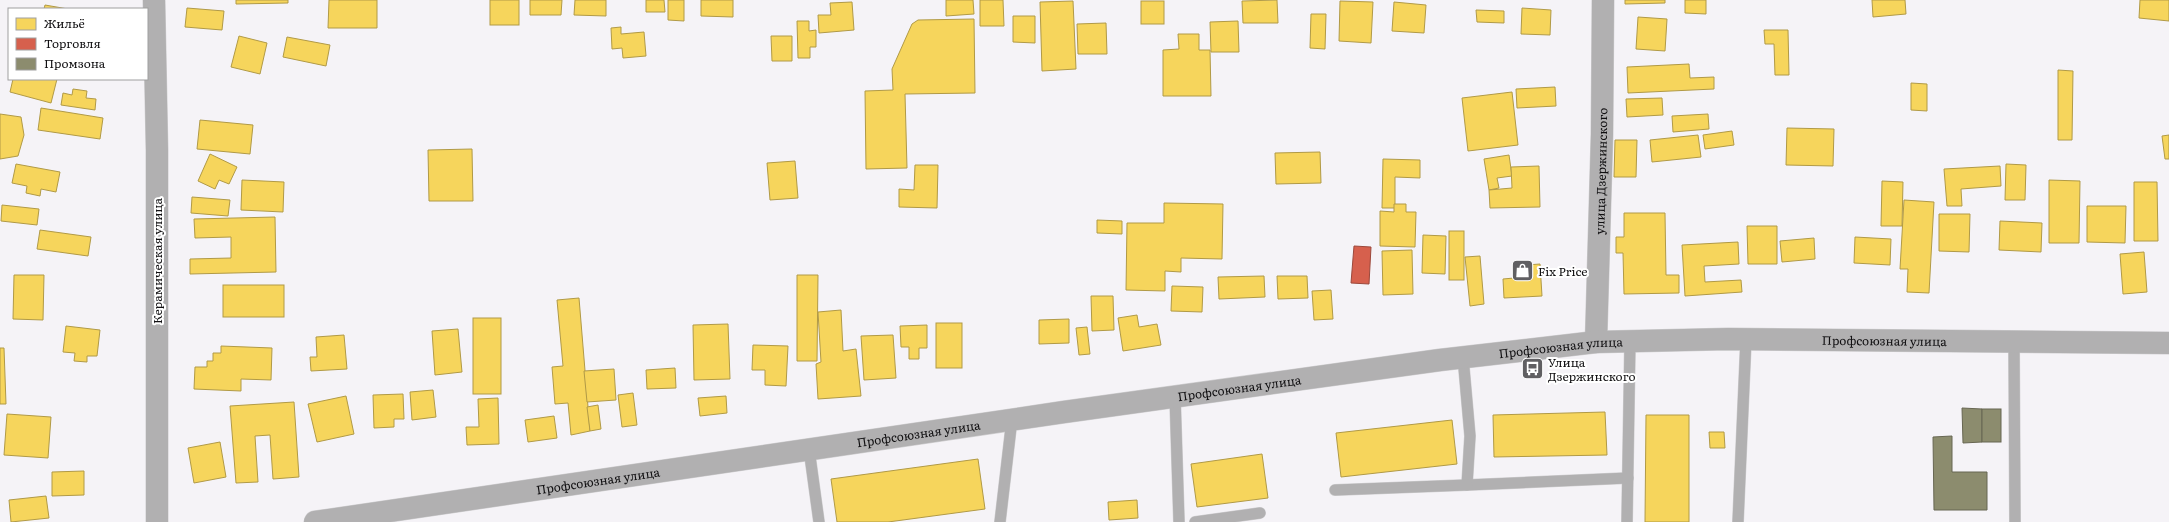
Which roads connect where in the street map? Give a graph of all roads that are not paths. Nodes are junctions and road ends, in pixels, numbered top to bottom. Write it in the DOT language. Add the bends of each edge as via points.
graph roads {
  1 [pos="154,0"];
  2 [pos="1603,0"];
  3 [pos="1746,339"];
  4 [pos="1630,341"];
  5 [pos="1596,342"];
  6 [pos="2014,342"];
  7 [pos="2169,343"];
  8 [pos="1463,357"];
  9 [pos="1175,396"];
  10 [pos="1012,420"];
  11 [pos="809,449"];
  12 [pos="1628,478"];
  13 [pos="1467,485"];
  14 [pos="1335,490"];
  15 [pos="1260,513"];
  16 [pos="157,522"];
  17 [pos="315,522"];
  18 [pos="819,522"];
  19 [pos="1000,522"];
  20 [pos="1179,522"];
  21 [pos="1195,522"];
  22 [pos="1628,522"];
  23 [pos="1738,522"];
  24 [pos="2015,522"];
  1 -- 16 [label="street, Керамическая улица" via="157,150"];
  2 -- 5 [label="street, улица Дзержинского"];
  3 -- 4 [label="street, Профсоюзная улица"];
  3 -- 6 [label="street, Профсоюзная улица"];
  3 -- 23 [label="lane"];
  4 -- 5 [label="street, Профсоюзная улица"];
  4 -- 12 [label="lane"];
  5 -- 8 [label="street, Профсоюзная улица"];
  6 -- 7 [label="street, Профсоюзная улица"];
  6 -- 24 [label="lane"];
  8 -- 9 [label="street, Профсоюзная улица"];
  8 -- 13 [label="lane" via="1470,436"];
  9 -- 10 [label="street, Профсоюзная улица"];
  9 -- 20 [label="lane"];
  10 -- 11 [label="street, Профсоюзная улица"];
  10 -- 19 [label="lane"];
  11 -- 17 [label="street, Профсоюзная улица"];
  11 -- 18 [label="lane"];
  12 -- 13 [label="lane"];
  12 -- 22 [label="lane"];
  13 -- 14 [label="lane"];
  15 -- 21 [label="lane"];
}
